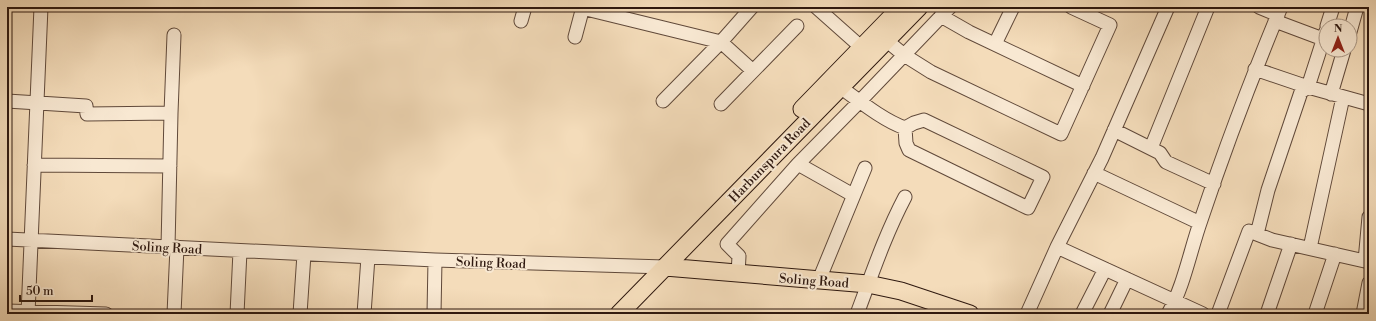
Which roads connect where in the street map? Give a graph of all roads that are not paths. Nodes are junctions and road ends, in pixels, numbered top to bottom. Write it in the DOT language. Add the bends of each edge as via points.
graph roads {
  1 [pos="41,7"];
  2 [pos="525,7"];
  3 [pos="752,7"];
  4 [pos="816,7"];
  5 [pos="901,7"];
  6 [pos="919,7"];
  7 [pos="1013,7"];
  8 [pos="1071,7"];
  9 [pos="1168,7"];
  10 [pos="1208,7"];
  11 [pos="1259,7"];
  12 [pos="1334,7"];
  13 [pos="1357,7"];
  14 [pos="1364,7"];
  15 [pos="582,8"];
  16 [pos="1369,9"];
  17 [pos="945,12"];
  18 [pos="1278,14"];
  19 [pos="1331,18"];
  20 [pos="1354,18"];
  21 [pos="521,21"];
  22 [pos="797,26"];
  23 [pos="1318,32"];
  24 [pos="174,35"];
  25 [pos="575,37"];
  26 [pos="886,40"];
  27 [pos="721,42"];
  28 [pos="995,44"];
  29 [pos="861,47"];
  30 [pos="904,55"];
  31 [pos="1318,56"];
  32 [pos="1343,58"];
  33 [pos="1255,69"];
  34 [pos="753,71"];
  35 [pos="1083,86"];
  36 [pos="840,87"];
  37 [pos="1308,87"];
  38 [pos="1337,96"];
  39 [pos="7,101"];
  40 [pos="663,101"];
  41 [pos="860,101"];
  42 [pos="37,102"];
  43 [pos="721,104"];
  44 [pos="1369,104"];
  45 [pos="171,113"];
  46 [pos="905,128"];
  47 [pos="1114,130"];
  48 [pos="1151,148"];
  49 [pos="798,164"];
  50 [pos="34,165"];
  51 [pos="170,166"];
  52 [pos="865,168"];
  53 [pos="1094,173"];
  54 [pos="1214,184"];
  55 [pos="853,195"];
  56 [pos="905,197"];
  57 [pos="1369,217"];
  58 [pos="1200,223"];
  59 [pos="1257,234"];
  60 [pos="7,239"];
  61 [pos="32,240"];
  62 [pos="1291,244"];
  63 [pos="172,247"];
  64 [pos="1057,248"];
  65 [pos="1310,248"];
  66 [pos="240,250"];
  67 [pos="304,254"];
  68 [pos="1335,254"];
  69 [pos="368,257"];
  70 [pos="435,260"];
  71 [pos="1367,262"];
  72 [pos="659,267"];
  73 [pos="1105,269"];
  74 [pos="738,274"];
  75 [pos="1127,279"];
  76 [pos="819,280"];
  77 [pos="1369,283"];
  78 [pos="868,284"];
  79 [pos="1175,302"];
  80 [pos="7,310"];
  81 [pos="28,313"];
  82 [pos="106,314"];
  83 [pos="174,314"];
  84 [pos="237,314"];
  85 [pos="300,314"];
  86 [pos="364,314"];
  87 [pos="434,314"];
  88 [pos="605,314"];
  89 [pos="619,314"];
  90 [pos="857,314"];
  91 [pos="970,314"];
  92 [pos="1027,314"];
  93 [pos="1082,314"];
  94 [pos="1110,314"];
  95 [pos="1168,314"];
  96 [pos="1203,314"];
  97 [pos="1218,314"];
  98 [pos="1267,314"];
  99 [pos="1315,314"];
  100 [pos="1363,314"];
  1 -- 42 [label="street"];
  2 -- 21 [label="street"];
  3 -- 27 [label="street"];
  4 -- 29 [label="street"];
  5 -- 29 [label="main road, Harbunspura Road"];
  6 -- 26 [label="main road, Harbunspura Road"];
  7 -- 28 [label="street"];
  8 -- 35 [label="street" via="1110,25"];
  9 -- 47 [label="street"];
  10 -- 48 [label="street"];
  11 -- 18 [label="street"];
  12 -- 19 [label="street"];
  13 -- 20 [label="street"];
  14 -- 16 [label="street"];
  15 -- 25 [label="street"];
  15 -- 27 [label="street"];
  17 -- 28 [label="street" via="968,32"];
  17 -- 30 [label="street"];
  18 -- 23 [label="street"];
  18 -- 33 [label="street"];
  22 -- 34 [label="street"];
  24 -- 45 [label="street"];
  26 -- 30 [label="street"];
  26 -- 36 [label="main road, Harbunspura Road"];
  27 -- 34 [label="street"];
  27 -- 40 [label="street"];
  28 -- 35 [label="street"];
  29 -- 72 [label="main road, Harbunspura Road"];
  30 -- 35 [label="street" via="931,72 1061,134"];
  30 -- 41 [label="street"];
  31 -- 37 [label="street"];
  32 -- 38 [label="street"];
  33 -- 37 [label="street"];
  33 -- 54 [label="street"];
  34 -- 43 [label="street"];
  36 -- 41 [label="street"];
  36 -- 72 [label="main road, Harbunspura Road"];
  37 -- 38 [label="street"];
  37 -- 59 [label="street" via="1301,92 1268,190"];
  38 -- 44 [label="street"];
  38 -- 65 [label="street"];
  39 -- 42 [label="street"];
  41 -- 46 [label="street"];
  41 -- 49 [label="street"];
  42 -- 45 [label="street" via="86,106 87,114"];
  42 -- 50 [label="street"];
  45 -- 51 [label="street"];
  46 -- 46 [label="street" via="924,120 1043,177 1028,208 909,150 904,136"];
  47 -- 48 [label="street"];
  47 -- 53 [label="street"];
  48 -- 54 [label="street" via="1160,153 1166,162"];
  49 -- 55 [label="street"];
  49 -- 74 [label="street" via="727,244 739,256"];
  50 -- 51 [label="street"];
  50 -- 61 [label="street"];
  51 -- 63 [label="street"];
  52 -- 55 [label="street"];
  53 -- 58 [label="street"];
  53 -- 64 [label="street"];
  54 -- 58 [label="street"];
  55 -- 76 [label="street"];
  56 -- 78 [label="street" via="886,236"];
  57 -- 71 [label="street"];
  58 -- 79 [label="street"];
  59 -- 62 [label="street"];
  59 -- 97 [label="street" via="1249,231"];
  60 -- 61 [label="street, Soling Road"];
  61 -- 63 [label="street, Soling Road"];
  61 -- 81 [label="street"];
  62 -- 65 [label="street"];
  62 -- 98 [label="street"];
  63 -- 66 [label="street, Soling Road"];
  63 -- 83 [label="street"];
  64 -- 73 [label="street"];
  64 -- 92 [label="street"];
  65 -- 68 [label="street"];
  66 -- 67 [label="street, Soling Road"];
  66 -- 84 [label="street"];
  67 -- 69 [label="street, Soling Road"];
  67 -- 85 [label="street"];
  68 -- 71 [label="street"];
  68 -- 99 [label="street"];
  69 -- 70 [label="street, Soling Road"];
  69 -- 86 [label="street"];
  70 -- 72 [label="street, Soling Road"];
  70 -- 87 [label="street"];
  72 -- 74 [label="main road, Soling Road"];
  72 -- 88 [label="main road, Harbunspura Road"];
  72 -- 89 [label="main road, Harbunspura Road"];
  73 -- 75 [label="street"];
  73 -- 93 [label="street"];
  74 -- 76 [label="main road, Soling Road"];
  75 -- 79 [label="street"];
  75 -- 94 [label="street"];
  76 -- 78 [label="main road, Soling Road"];
  77 -- 100 [label="street"];
  78 -- 90 [label="street"];
  78 -- 91 [label="main road, Soling Road" via="901,291"];
  79 -- 95 [label="street"];
  79 -- 96 [label="street"];
  80 -- 81 [label="street"];
  81 -- 82 [label="street"];
}
